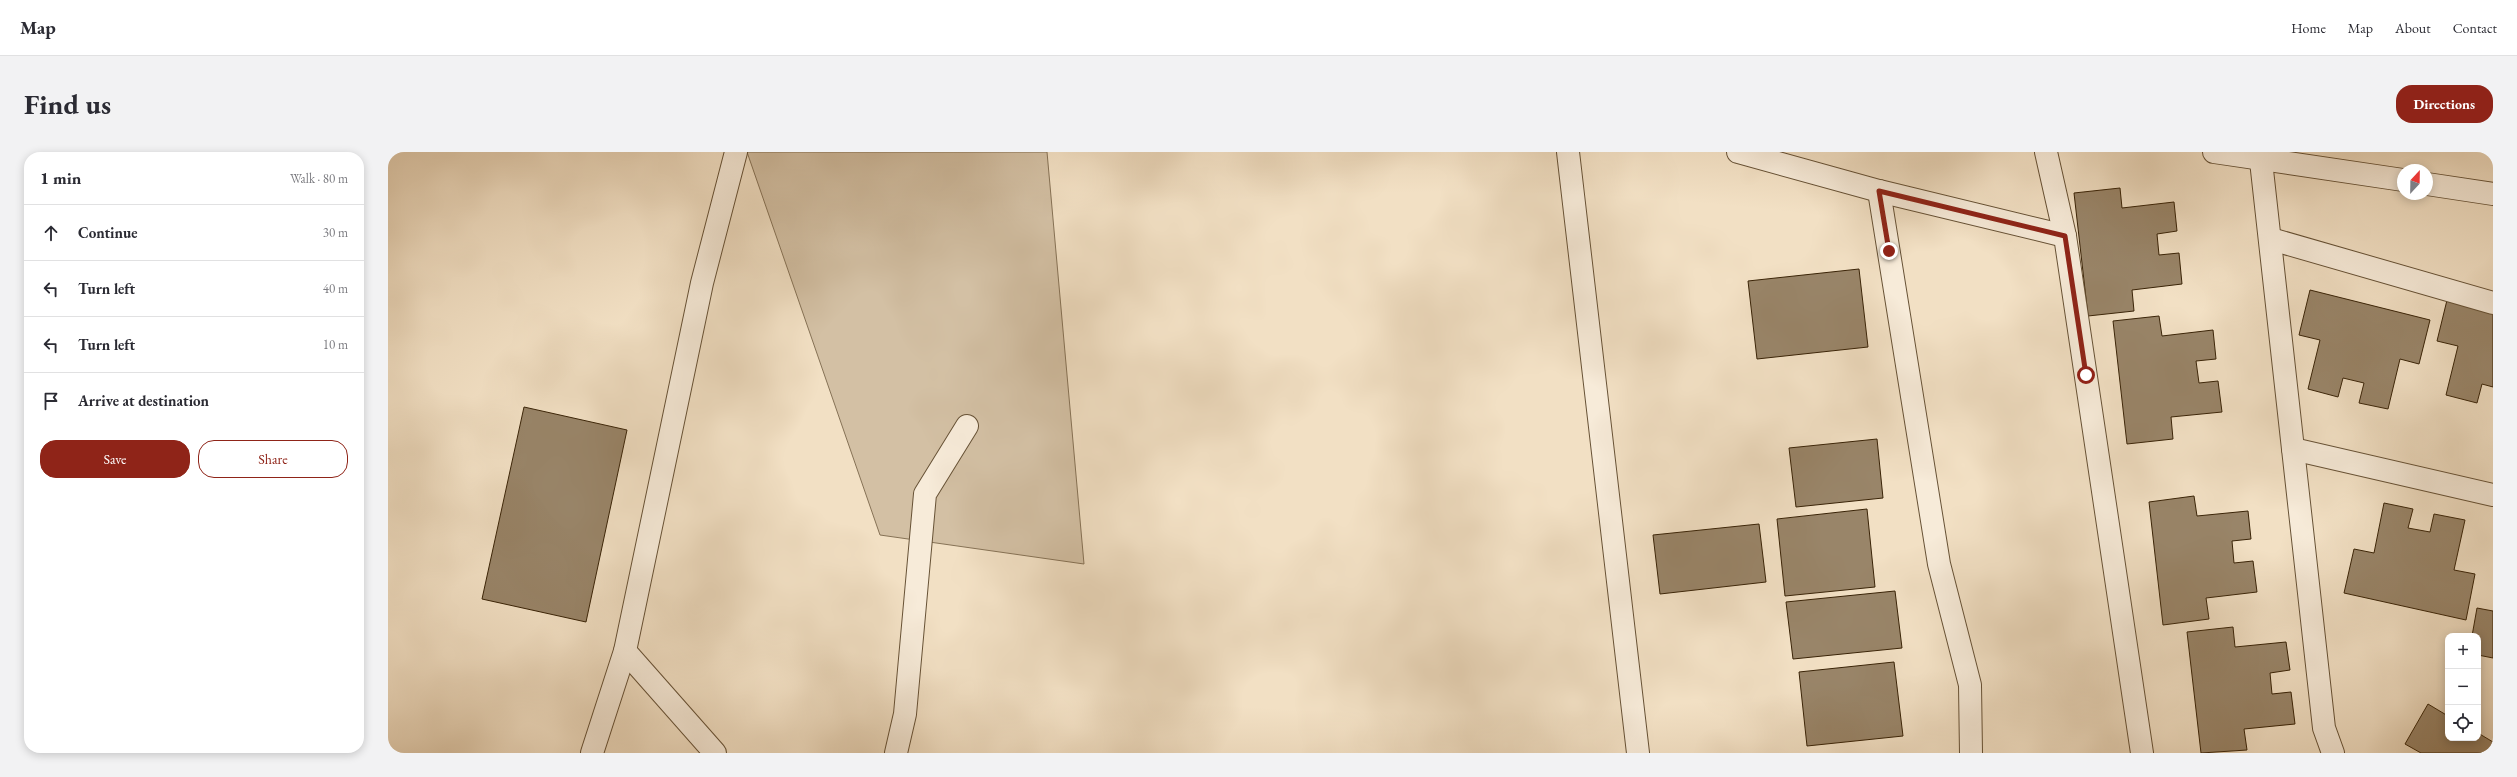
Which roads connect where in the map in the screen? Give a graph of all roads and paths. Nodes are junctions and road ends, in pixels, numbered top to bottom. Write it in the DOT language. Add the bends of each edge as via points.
graph roads {
  1 [pos="736,152"];
  2 [pos="1568,152"];
  3 [pos="1738,152"];
  4 [pos="2046,152"];
  5 [pos="2214,152"];
  6 [pos="2261,156"];
  7 [pos="2397,179"];
  8 [pos="2433,185"];
  9 [pos="1879,191"];
  10 [pos="2493,194"];
  11 [pos="2065,236"];
  12 [pos="2271,239"];
  13 [pos="2493,303"];
  14 [pos="968,426"];
  15 [pos="2293,450"];
  16 [pos="2493,495"];
  17 [pos="624,651"];
  18 [pos="592,753"];
  19 [pos="715,753"];
  20 [pos="896,753"];
  21 [pos="1638,753"];
  22 [pos="1971,753"];
  23 [pos="2142,753"];
  24 [pos="2333,753"];
  1 -- 17 [label="street" via="702,283"];
  2 -- 21 [label="street"];
  3 -- 9 [label="street"];
  4 -- 11 [label="street"];
  5 -- 6 [label="street"];
  6 -- 7 [label="street"];
  6 -- 12 [label="street"];
  8 -- 10 [label="street"];
  9 -- 11 [label="street"];
  9 -- 22 [label="street" via="1939,564 1970,684"];
  11 -- 23 [label="street"];
  12 -- 13 [label="street"];
  12 -- 15 [label="street"];
  14 -- 20 [label="street" via="925,494 905,714"];
  15 -- 16 [label="street"];
  15 -- 24 [label="street" via="2324,728"];
  17 -- 18 [label="street"];
  17 -- 19 [label="street"];
}
